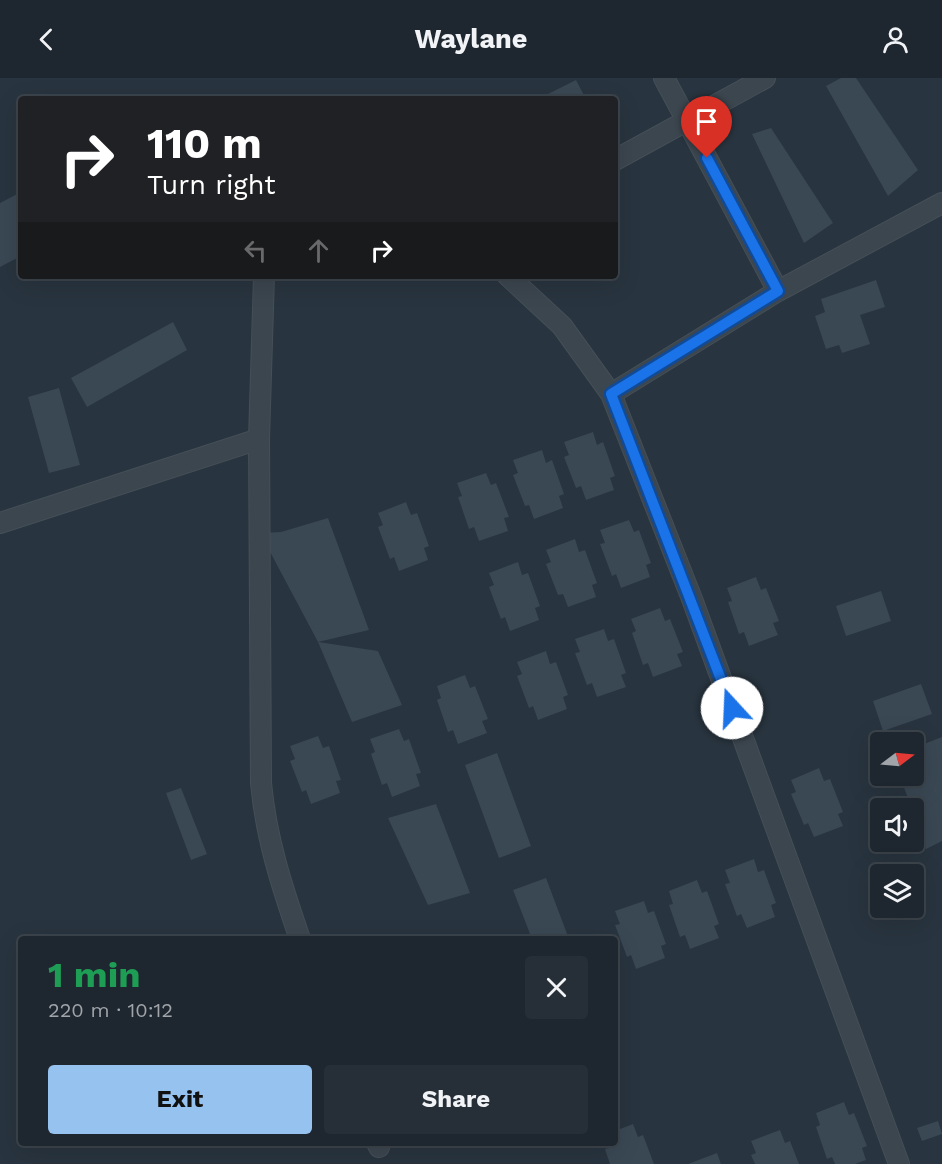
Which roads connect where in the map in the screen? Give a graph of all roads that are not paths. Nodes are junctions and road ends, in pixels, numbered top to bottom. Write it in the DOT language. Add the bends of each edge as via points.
graph roads {
  1 [pos="664,78"];
  2 [pos="765,78"];
  3 [pos="687,120"];
  4 [pos="618,158"];
  5 [pos="942,204"];
  6 [pos="264,279"];
  7 [pos="511,279"];
  8 [pos="778,291"];
  9 [pos="611,394"];
  10 [pos="259,439"];
  11 [pos="0,523"];
  12 [pos="299,936"];
  13 [pos="899,1164"];
  1 -- 3 [label="street"];
  2 -- 3 [label="street"];
  3 -- 4 [label="street"];
  3 -- 8 [label="street"];
  5 -- 8 [label="street"];
  6 -- 10 [label="street"];
  7 -- 9 [label="street" via="562,326"];
  8 -- 9 [label="street"];
  9 -- 13 [label="street" via="692,599"];
  10 -- 11 [label="street"];
  10 -- 12 [label="street" via="261,783 273,861"];
}
